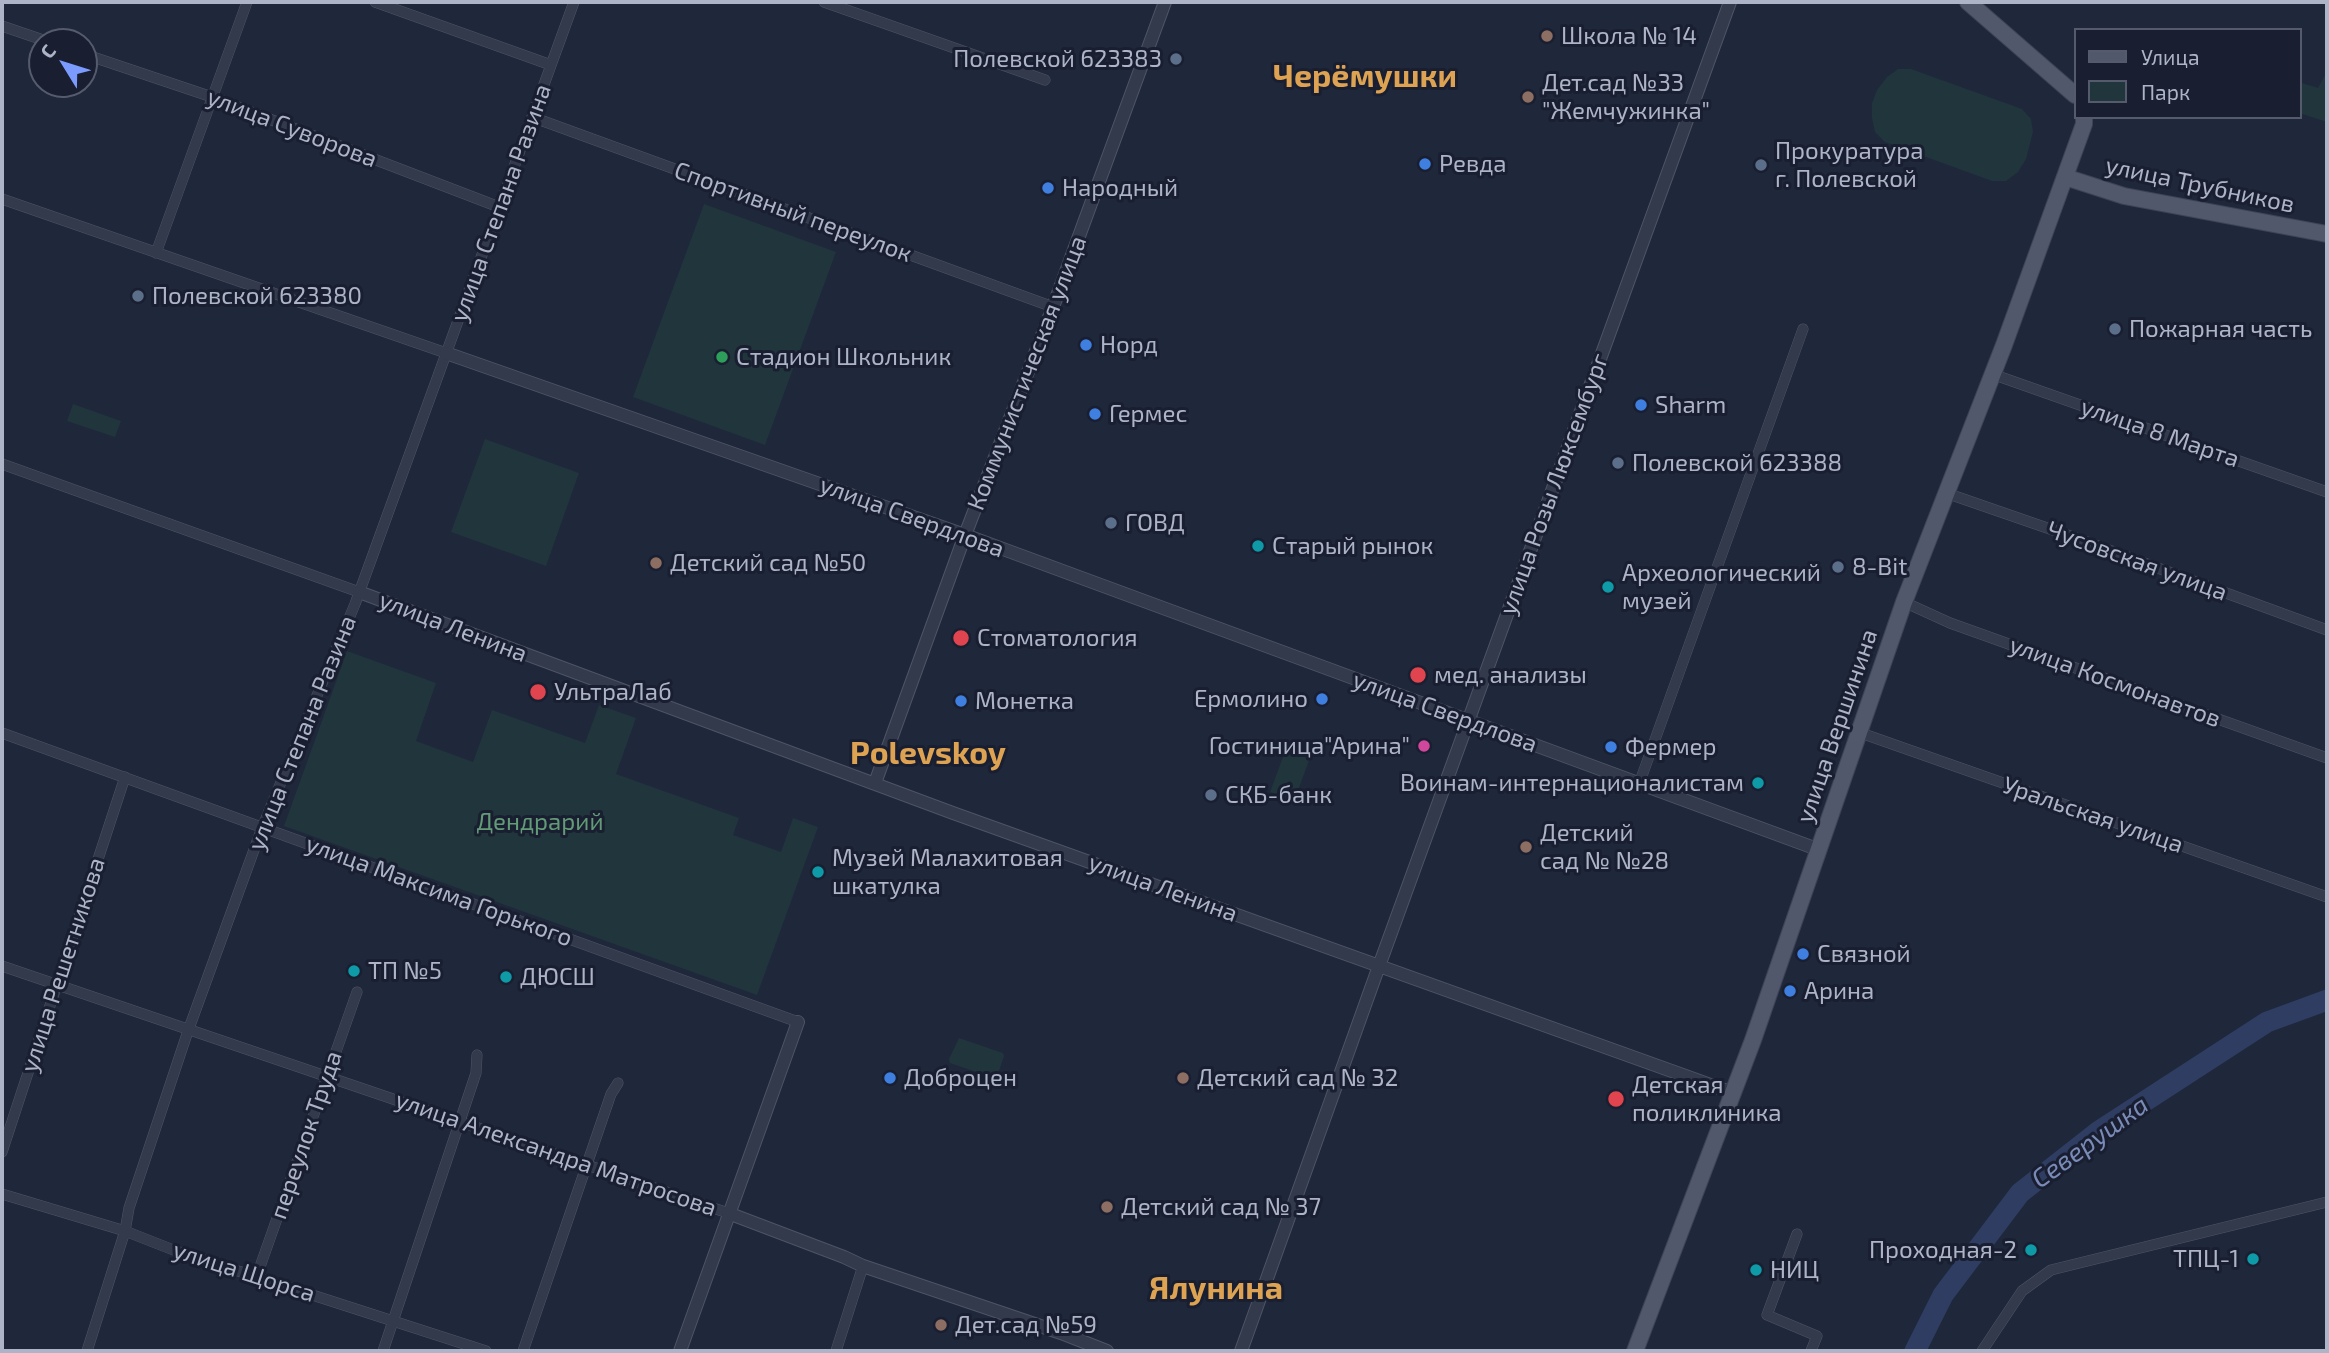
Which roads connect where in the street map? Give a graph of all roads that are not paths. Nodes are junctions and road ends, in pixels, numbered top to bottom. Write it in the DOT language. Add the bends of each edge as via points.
graph roads {
  1 [pos="247,2"];
  2 [pos="375,2"];
  3 [pos="574,2"];
  4 [pos="824,2"];
  5 [pos="1165,2"];
  6 [pos="1730,2"];
  7 [pos="1968,2"];
  8 [pos="2,26"];
  9 [pos="28,35"];
  10 [pos="98,59"];
  11 [pos="551,65"];
  12 [pos="1045,80"];
  13 [pos="2074,94"];
  14 [pos="212,97"];
  15 [pos="532,117"];
  16 [pos="2084,119"];
  17 [pos="2065,177"];
  18 [pos="2,200"];
  19 [pos="499,207"];
  20 [pos="2327,234"];
  21 [pos="156,253"];
  22 [pos="1053,307"];
  23 [pos="1803,328"];
  24 [pos="446,354"];
  25 [pos="1992,374"];
  26 [pos="2,464"];
  27 [pos="2327,492"];
  28 [pos="1945,493"];
  29 [pos="965,535"];
  30 [pos="359,592"];
  31 [pos="1904,602"];
  32 [pos="2327,630"];
  33 [pos="1468,721"];
  34 [pos="1858,732"];
  35 [pos="2,733"];
  36 [pos="2327,758"];
  37 [pos="125,777"];
  38 [pos="875,783"];
  39 [pos="1639,784"];
  40 [pos="262,828"];
  41 [pos="1817,849"];
  42 [pos="2327,897"];
  43 [pos="2,966"];
  44 [pos="1379,966"];
  45 [pos="57,986"];
  46 [pos="357,992"];
  47 [pos="798,1022"];
  48 [pos="188,1031"];
  49 [pos="477,1055"];
  50 [pos="327,1076"];
  51 [pos="618,1083"];
  52 [pos="1733,1093"];
  53 [pos="460,1121"];
  54 [pos="2,1152"];
  55 [pos="586,1165"];
  56 [pos="2,1194"];
  57 [pos="2327,1202"];
  58 [pos="728,1213"];
  59 [pos="125,1231"];
  60 [pos="1797,1234"];
  61 [pos="863,1266"];
  62 [pos="256,1278"];
  63 [pos="393,1320"];
  64 [pos="87,1351"];
  65 [pos="383,1351"];
  66 [pos="486,1351"];
  67 [pos="523,1351"];
  68 [pos="680,1351"];
  69 [pos="836,1351"];
  70 [pos="1107,1351"];
  71 [pos="1241,1351"];
  72 [pos="1635,1351"];
  73 [pos="1811,1351"];
  74 [pos="1982,1351"];
  1 -- 14 [label="street"];
  2 -- 11 [label="street"];
  3 -- 11 [label="street, улица Степана Разина"];
  4 -- 12 [label="street"];
  5 -- 22 [label="street, Коммунистическая улица"];
  6 -- 33 [label="street, улица Розы Люксембург"];
  7 -- 13 [label="main road"];
  8 -- 9 [label="street"];
  10 -- 14 [label="street, улица Суворова"];
  11 -- 15 [label="street, улица Степана Разина"];
  14 -- 19 [label="street, улица Суворова"];
  14 -- 21 [label="street"];
  15 -- 19 [label="street, улица Степана Разина"];
  15 -- 22 [label="street, Спортивный переулок"];
  16 -- 17 [label="main road, улица Вершинина"];
  17 -- 20 [label="main road, улица Трубников" via="2124,196"];
  17 -- 25 [label="main road, улица Вершинина"];
  18 -- 21 [label="street, улица Свердлова"];
  19 -- 24 [label="street, улица Степана Разина"];
  21 -- 24 [label="street, улица Свердлова"];
  22 -- 29 [label="street, Коммунистическая улица"];
  23 -- 39 [label="street"];
  24 -- 29 [label="street, улица Свердлова"];
  24 -- 30 [label="street, улица Степана Разина"];
  25 -- 27 [label="street, улица 8 Марта"];
  25 -- 28 [label="main road, улица Вершинина"];
  26 -- 30 [label="street, улица Ленина"];
  28 -- 31 [label="main road, улица Вершинина"];
  28 -- 32 [label="street, Чусовская улица"];
  29 -- 33 [label="street, улица Свердлова"];
  29 -- 38 [label="street, Коммунистическая улица"];
  30 -- 38 [label="street, улица Ленина"];
  30 -- 40 [label="street, улица Степана Разина"];
  31 -- 34 [label="main road, улица Вершинина"];
  31 -- 36 [label="street, улица Космонавтов" via="1950,623"];
  33 -- 39 [label="street, улица Свердлова"];
  33 -- 44 [label="street, улица Розы Люксембург"];
  34 -- 41 [label="main road, улица Вершинина"];
  34 -- 42 [label="street, Уральская улица"];
  35 -- 37 [label="street, улица Максима Горького"];
  37 -- 40 [label="street, улица Максима Горького"];
  37 -- 45 [label="street, улица Решетникова"];
  38 -- 44 [label="street, улица Ленина"];
  39 -- 41 [label="street, улица Свердлова"];
  40 -- 47 [label="street, улица Максима Горького"];
  40 -- 48 [label="street, улица Степана Разина"];
  41 -- 52 [label="main road, улица Вершинина"];
  43 -- 45 [label="street, улица Александра Матросова"];
  44 -- 52 [label="street, улица Ленина"];
  44 -- 71 [label="street, улица Розы Люксембург"];
  45 -- 48 [label="street, улица Александра Матросова"];
  45 -- 54 [label="street, улица Решетникова"];
  46 -- 50 [label="street, переулок Труда"];
  47 -- 58 [label="street"];
  48 -- 50 [label="street, улица Александра Матросова"];
  48 -- 59 [label="street, улица Степана Разина"];
  49 -- 53 [label="street" via="476,1073"];
  50 -- 53 [label="street, улица Александра Матросова"];
  50 -- 62 [label="street, переулок Труда"];
  51 -- 55 [label="street"];
  52 -- 72 [label="main road, улица Вершинина"];
  53 -- 55 [label="street, улица Александра Матросова"];
  53 -- 63 [label="street"];
  55 -- 58 [label="street, улица Александра Матросова"];
  55 -- 67 [label="street"];
  56 -- 59 [label="street, улица Щорса"];
  57 -- 74 [label="street" via="2051,1270 2022,1291"];
  58 -- 61 [label="street, улица Александра Матросова"];
  58 -- 68 [label="street"];
  59 -- 62 [label="street, улица Щорса"];
  59 -- 64 [label="street, улица Степана Разина"];
  60 -- 73 [label="street" via="1767,1315 1817,1336"];
  61 -- 69 [label="street"];
  61 -- 70 [label="street, улица Александра Матросова"];
  62 -- 63 [label="street, улица Щорса"];
  63 -- 65 [label="street"];
  63 -- 66 [label="street, улица Щорса"];
}
